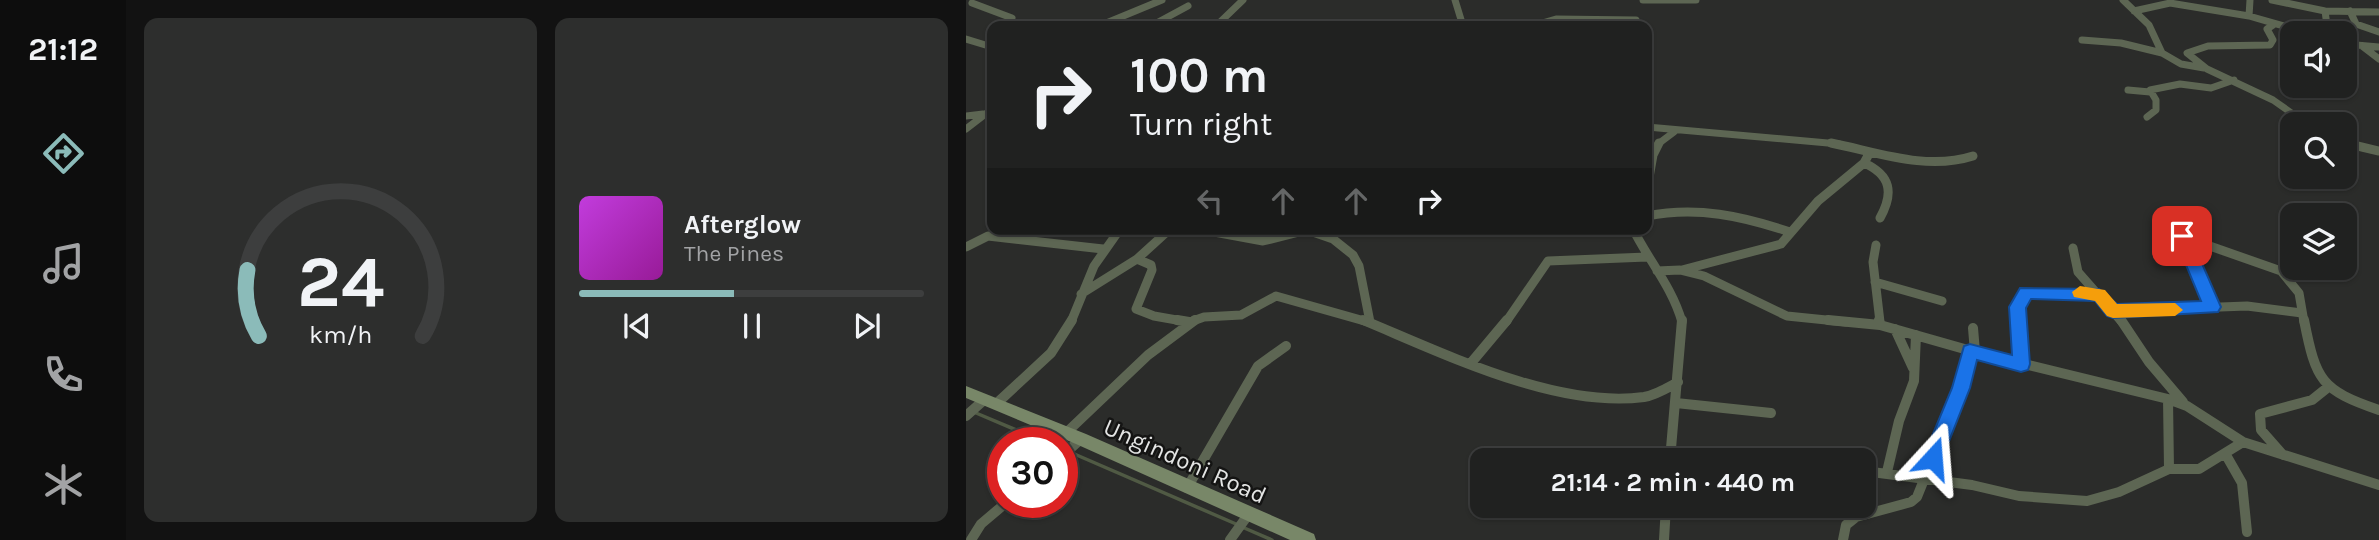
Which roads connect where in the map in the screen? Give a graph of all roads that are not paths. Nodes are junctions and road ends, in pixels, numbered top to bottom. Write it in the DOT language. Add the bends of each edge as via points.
graph roads {
  1 [pos="1162,0"];
  2 [pos="1243,0"];
  3 [pos="1455,0"];
  4 [pos="1643,0"];
  5 [pos="1696,0"];
  6 [pos="2123,0"];
  7 [pos="2250,0"];
  8 [pos="2272,0"];
  9 [pos="972,3"];
  10 [pos="1188,6"];
  11 [pos="2134,11"];
  12 [pos="2325,12"];
  13 [pos="2350,12"];
  14 [pos="2379,12"];
  15 [pos="2249,16"];
  16 [pos="1012,18"];
  17 [pos="1116,20"];
  18 [pos="1636,20"];
  19 [pos="1113,21"];
  20 [pos="1161,21"];
  21 [pos="1222,21"];
  22 [pos="1461,21"];
  23 [pos="1548,21"];
  24 [pos="1586,21"];
  25 [pos="1631,21"];
  26 [pos="2327,21"];
  27 [pos="2273,24"];
  28 [pos="2280,26"];
  29 [pos="2379,32"];
  30 [pos="966,39"];
  31 [pos="2082,40"];
  32 [pos="987,45"];
  33 [pos="2357,45"];
  34 [pos="2362,46"];
  35 [pos="2379,47"];
  36 [pos="2162,53"];
  37 [pos="2379,59"];
  38 [pos="2207,69"];
  39 [pos="2235,80"];
  40 [pos="2128,90"];
  41 [pos="2150,92"];
  42 [pos="2290,112"];
  43 [pos="985,114"];
  44 [pos="966,116"];
  45 [pos="2147,117"];
  46 [pos="1652,128"];
  47 [pos="966,129"];
  48 [pos="1679,131"];
  49 [pos="2357,146"];
  50 [pos="2379,151"];
  51 [pos="1870,152"];
  52 [pos="1652,155"];
  53 [pos="1973,156"];
  54 [pos="1864,163"];
  55 [pos="1652,215"];
  56 [pos="1880,218"];
  57 [pos="2167,231"];
  58 [pos="987,232"];
  59 [pos="1790,232"];
  60 [pos="1115,235"];
  61 [pos="1164,235"];
  62 [pos="1223,235"];
  63 [pos="1287,235"];
  64 [pos="1321,235"];
  65 [pos="1637,235"];
  66 [pos="983,236"];
  67 [pos="2182,236"];
  68 [pos="1876,244"];
  69 [pos="966,247"];
  70 [pos="1103,248"];
  71 [pos="2073,248"];
  72 [pos="1647,257"];
  73 [pos="1137,260"];
  74 [pos="1680,270"];
  75 [pos="1657,271"];
  76 [pos="1875,282"];
  77 [pos="1081,294"];
  78 [pos="2099,295"];
  79 [pos="1942,301"];
  80 [pos="2212,307"];
  81 [pos="2113,311"];
  82 [pos="2302,313"];
  83 [pos="1189,322"];
  84 [pos="1370,322"];
  85 [pos="1880,325"];
  86 [pos="1973,328"];
  87 [pos="1895,329"];
  88 [pos="1916,335"];
  89 [pos="1286,346"];
  90 [pos="1973,352"];
  91 [pos="1471,363"];
  92 [pos="2021,364"];
  93 [pos="1915,373"];
  94 [pos="1678,382"];
  95 [pos="2327,388"];
  96 [pos="966,392"];
  97 [pos="2168,399"];
  98 [pos="990,402"];
  99 [pos="1676,403"];
  100 [pos="2187,406"];
  101 [pos="2379,410"];
  102 [pos="1771,413"];
  103 [pos="966,416"];
  104 [pos="1051,427"];
  105 [pos="1072,427"];
  106 [pos="1078,438"];
  107 [pos="1081,439"];
  108 [pos="1078,442"];
  109 [pos="2243,442"];
  110 [pos="1671,448"];
  111 [pos="2226,455"];
  112 [pos="2283,455"];
  113 [pos="2169,469"];
  114 [pos="1876,472"];
  115 [pos="1887,472"];
  116 [pos="1927,478"];
  117 [pos="2377,487"];
  118 [pos="1187,488"];
  119 [pos="1248,515"];
  120 [pos="988,518"];
  121 [pos="1666,518"];
  122 [pos="2247,532"];
  123 [pos="971,540"];
  124 [pos="1230,540"];
  125 [pos="1308,540"];
  126 [pos="1664,540"];
  127 [pos="1843,540"];
  1 -- 17 [label="street"];
  2 -- 21 [label="street"];
  3 -- 22 [label="street"];
  4 -- 5 [label="street"];
  6 -- 11 [label="street"];
  7 -- 15 [label="street"];
  8 -- 12 [label="street"];
  9 -- 16 [label="street"];
  10 -- 20 [label="street"];
  11 -- 15 [label="street" via="2170,3"];
  11 -- 36 [label="street" via="2152,29"];
  12 -- 13 [label="street"];
  12 -- 26 [label="street"];
  13 -- 14 [label="street"];
  13 -- 29 [label="street" via="2359,26"];
  15 -- 27 [label="street"];
  17 -- 19 [label="street"];
  18 -- 25 [label="street"];
  23 -- 24 [label="street"];
  27 -- 28 [label="street"];
  27 -- 38 [label="street" via="2267,29 2273,43 2264,47 2214,44 2188,51"];
  30 -- 32 [label="street"];
  31 -- 36 [label="street"];
  33 -- 34 [label="street"];
  34 -- 35 [label="street"];
  34 -- 37 [label="street"];
  36 -- 38 [label="street" via="2181,64"];
  38 -- 39 [label="street"];
  39 -- 41 [label="street" via="2211,88 2168,85"];
  39 -- 42 [label="street"];
  40 -- 41 [label="street"];
  41 -- 45 [label="street" via="2156,110"];
  43 -- 44 [label="street"];
  43 -- 47 [label="street"];
  46 -- 48 [label="street"];
  48 -- 51 [label="street" via="1824,141"];
  48 -- 52 [label="street" via="1666,135"];
  49 -- 50 [label="street"];
  51 -- 53 [label="street" via="1922,162 1954,162"];
  51 -- 54 [label="street"];
  54 -- 56 [label="street" via="1881,170 1887,181 1890,202"];
  54 -- 59 [label="street" via="1818,201"];
  55 -- 59 [label="street" via="1721,213"];
  57 -- 67 [label="street"];
  58 -- 66 [label="street"];
  59 -- 74 [label="street" via="1781,244"];
  60 -- 70 [label="street"];
  61 -- 73 [label="street"];
  62 -- 63 [label="street" via="1263,241"];
  64 -- 84 [label="street" via="1353,254"];
  65 -- 72 [label="street"];
  66 -- 69 [label="street"];
  66 -- 70 [label="street"];
  67 -- 80 [label="street"];
  67 -- 82 [label="street" via="2281,271 2299,293"];
  68 -- 76 [label="street"];
  70 -- 77 [label="street"];
  71 -- 78 [label="street" via="2078,272"];
  72 -- 75 [label="street"];
  72 -- 91 [label="street" via="1548,261 1502,328"];
  73 -- 77 [label="street"];
  73 -- 83 [label="street" via="1151,265 1152,270 1136,309"];
  74 -- 75 [label="street"];
  74 -- 85 [label="street" via="1721,283 1787,316"];
  75 -- 94 [label="street" via="1672,292 1682,321"];
  76 -- 79 [label="street"];
  76 -- 85 [label="street"];
  77 -- 98 [label="street" via="1058,344"];
  78 -- 81 [label="street"];
  78 -- 92 [label="street" via="2026,293 2018,307"];
  80 -- 81 [label="street"];
  80 -- 82 [label="street"];
  81 -- 100 [label="street"];
  82 -- 95 [label="street" via="2318,373"];
  83 -- 84 [label="street" via="1241,315 1276,296"];
  83 -- 105 [label="street"];
  84 -- 91 [label="street"];
  85 -- 87 [label="street"];
  86 -- 90 [label="street"];
  87 -- 88 [label="street"];
  87 -- 93 [label="street"];
  88 -- 90 [label="street"];
  88 -- 93 [label="street"];
  89 -- 118 [label="street" via="1258,366"];
  90 -- 92 [label="street"];
  90 -- 116 [label="street"];
  91 -- 94 [label="street" via="1541,386 1609,398 1656,394"];
  92 -- 97 [label="street"];
  93 -- 115 [label="street"];
  94 -- 99 [label="street"];
  95 -- 101 [label="street"];
  95 -- 112 [label="street" via="2303,405 2260,414 2261,430"];
  96 -- 98 [label="main road, Ungindoni Road"];
  97 -- 100 [label="street"];
  97 -- 113 [label="street"];
  98 -- 103 [label="street"];
  98 -- 104 [label="main road, Ungindoni Road"];
  99 -- 102 [label="street"];
  99 -- 110 [label="street"];
  100 -- 109 [label="street"];
  106 -- 107 [label="main road, Ungindoni Road"];
  107 -- 108 [label="street"];
  107 -- 118 [label="main road, Ungindoni Road"];
  109 -- 111 [label="street"];
  109 -- 112 [label="street"];
  111 -- 113 [label="street" via="2189,473"];
  111 -- 122 [label="street" via="2242,483"];
  112 -- 117 [label="street"];
  113 -- 116 [label="street" via="2087,501 2019,496"];
  114 -- 115 [label="street"];
  115 -- 116 [label="street"];
  116 -- 127 [label="street" via="1911,502 1856,517 1846,525"];
  118 -- 119 [label="main road, Ungindoni Road"];
  119 -- 124 [label="street"];
  119 -- 125 [label="main road, Ungindoni Road"];
  120 -- 123 [label="street"];
  121 -- 126 [label="street"];
}
